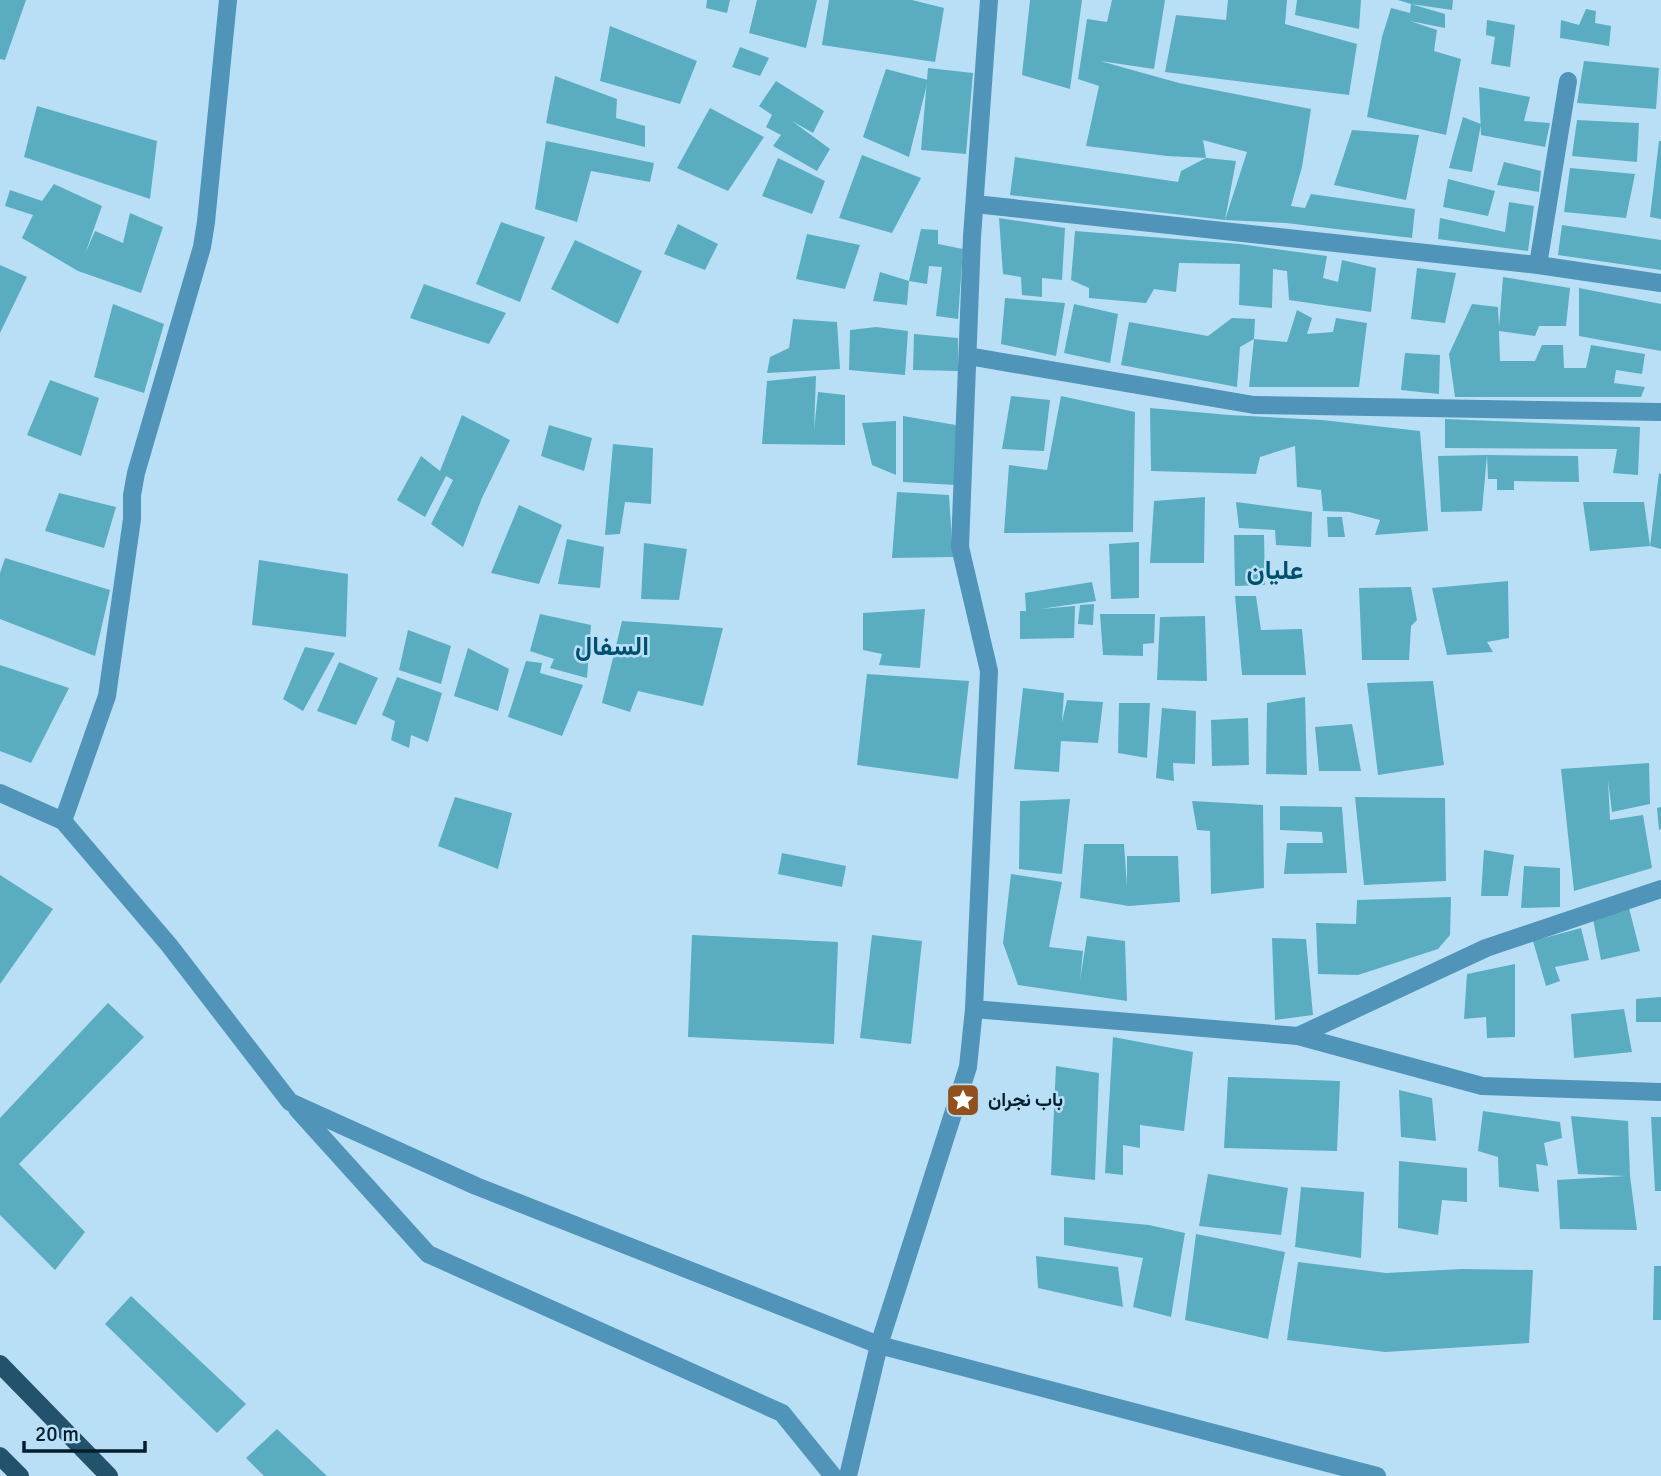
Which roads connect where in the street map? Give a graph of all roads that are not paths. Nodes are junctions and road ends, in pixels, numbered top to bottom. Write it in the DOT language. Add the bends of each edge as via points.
graph roads {
  1 [pos="228,0"];
  2 [pos="989,0"];
  3 [pos="1568,81"];
  4 [pos="975,204"];
  5 [pos="1538,265"];
  6 [pos="1661,283"];
  7 [pos="968,356"];
  8 [pos="1661,412"];
  9 [pos="0,793"];
  10 [pos="63,821"];
  11 [pos="1661,889"];
  12 [pos="974,1009"];
  13 [pos="1298,1037"];
  14 [pos="1661,1092"];
  15 [pos="290,1101"];
  16 [pos="879,1345"];
  17 [pos="0,1364"];
  18 [pos="0,1456"];
  19 [pos="20,1476"];
  20 [pos="109,1476"];
  21 [pos="833,1476"];
  22 [pos="848,1476"];
  23 [pos="1377,1476"];
  1 -- 10 [label="street" via="202,247 136,473 107,695"];
  2 -- 4 [label="street"];
  3 -- 5 [label="street"];
  4 -- 5 [label="street"];
  4 -- 7 [label="street"];
  5 -- 6 [label="street"];
  7 -- 8 [label="street" via="1254,405"];
  7 -- 12 [label="street" via="960,547 989,671"];
  9 -- 10 [label="street"];
  10 -- 15 [label="street" via="169,945"];
  11 -- 13 [label="street" via="1486,948"];
  12 -- 13 [label="street"];
  12 -- 16 [label="street" via="968,1067"];
  13 -- 14 [label="street" via="1482,1086"];
  15 -- 16 [label="street" via="476,1186"];
  15 -- 21 [label="street" via="428,1254 782,1413"];
  16 -- 22 [label="street"];
  16 -- 23 [label="street"];
  17 -- 20 [label="main road"];
  18 -- 19 [label="main road"];
}
